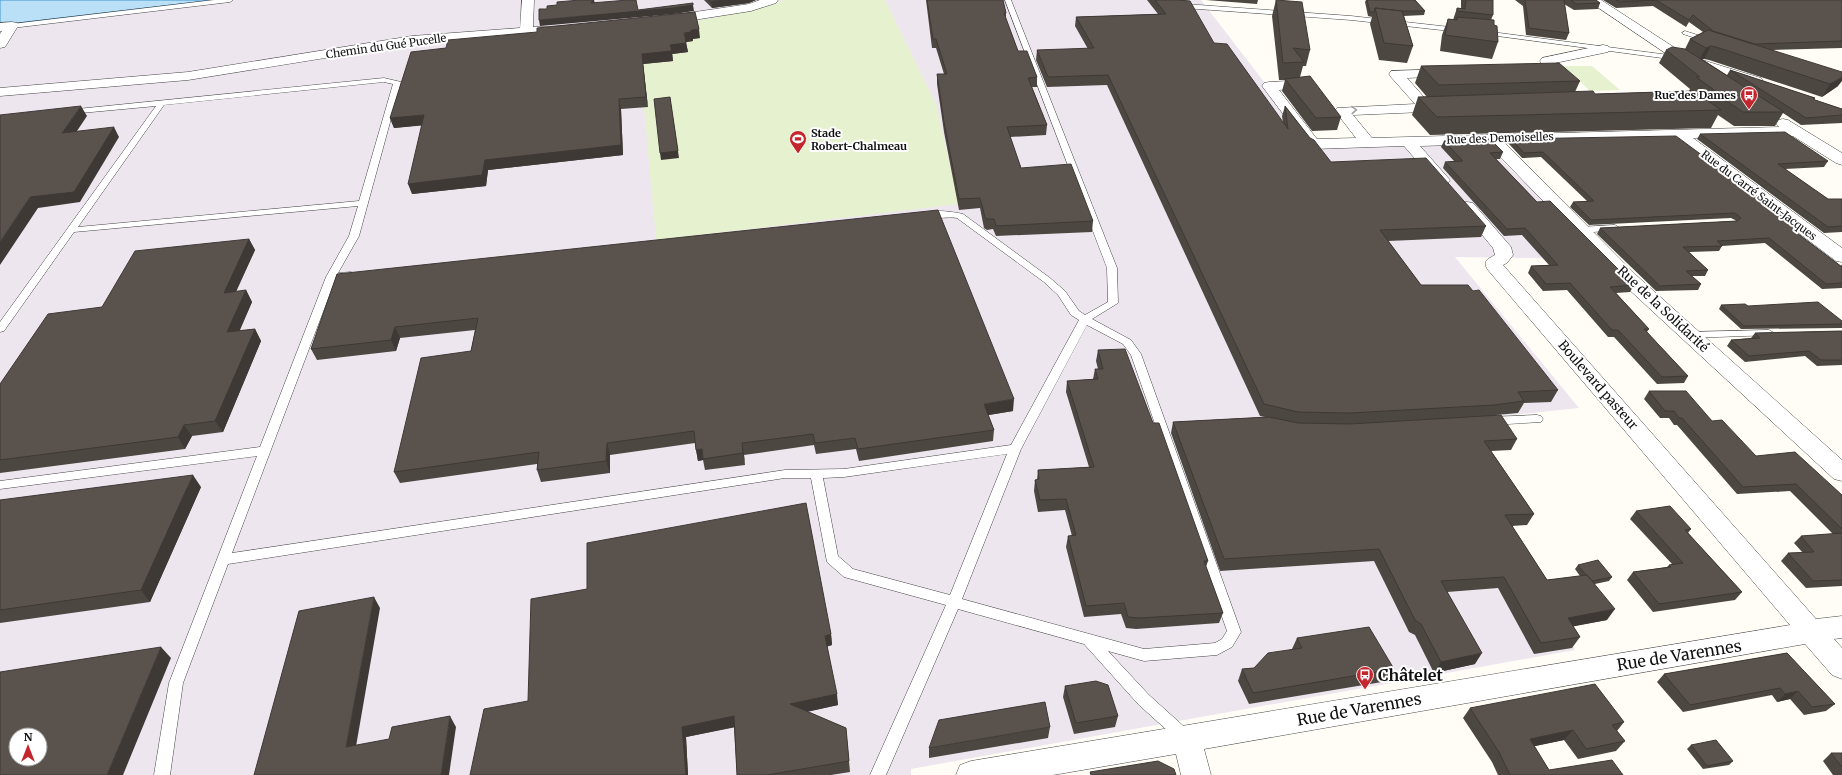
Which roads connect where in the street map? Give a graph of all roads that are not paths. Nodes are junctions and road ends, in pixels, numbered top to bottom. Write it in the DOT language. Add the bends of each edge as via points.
graph roads {
  1 [pos="230,0"];
  2 [pos="528,0"];
  3 [pos="772,0"];
  4 [pos="1008,0"];
  5 [pos="1156,0"];
  6 [pos="1593,0"];
  7 [pos="658,21"];
  8 [pos="6,26"];
  9 [pos="582,28"];
  10 [pos="526,32"];
  11 [pos="1685,33"];
  12 [pos="1715,43"];
  13 [pos="0,44"];
  14 [pos="1603,49"];
  15 [pos="1683,59"];
  16 [pos="1520,72"];
  17 [pos="1458,73"];
  18 [pos="1710,76"];
  19 [pos="1753,79"];
  20 [pos="1305,84"];
  21 [pos="1722,84"];
  22 [pos="1772,86"];
  23 [pos="0,92"];
  24 [pos="162,102"];
  25 [pos="1458,107"];
  26 [pos="1426,108"];
  27 [pos="62,112"];
  28 [pos="1710,117"];
  29 [pos="1775,118"];
  30 [pos="1794,131"];
  31 [pos="1730,132"];
  32 [pos="1677,134"];
  33 [pos="1491,138"];
  34 [pos="1408,141"];
  35 [pos="1368,143"];
  36 [pos="1842,160"];
  37 [pos="363,203"];
  38 [pos="919,216"];
  39 [pos="1621,228"];
  40 [pos="70,230"];
  41 [pos="1581,230"];
  42 [pos="1842,257"];
  43 [pos="363,274"];
  44 [pos="331,277"];
  45 [pos="1085,319"];
  46 [pos="0,329"];
  47 [pos="1781,333"];
  48 [pos="1689,335"];
  49 [pos="1537,419"];
  50 [pos="1481,422"];
  51 [pos="1176,425"];
  52 [pos="1161,426"];
  53 [pos="1015,449"];
  54 [pos="265,450"];
  55 [pos="1842,473"];
  56 [pos="816,474"];
  57 [pos="0,484"];
  58 [pos="224,559"];
  59 [pos="954,602"];
  60 [pos="1842,627"];
  61 [pos="1811,631"];
  62 [pos="1088,639"];
  63 [pos="1842,667"];
  64 [pos="1186,738"];
  65 [pos="162,775"];
  66 [pos="878,775"];
  67 [pos="971,775"];
  68 [pos="1196,775"];
  1 -- 8 [label="lane"];
  2 -- 10 [label="street"];
  3 -- 7 [label="street" via="751,7"];
  4 -- 45 [label="lane" via="1112,268 1113,302"];
  5 -- 14 [label="lane" via="1170,5 1351,18 1471,31"];
  6 -- 15 [label="street"];
  8 -- 13 [label="street"];
  9 -- 10 [label="street, Chemin du Gué Pucelle"];
  10 -- 23 [label="street, Chemin du Gué Pucelle" via="412,40 188,76"];
  11 -- 12 [label="lane"];
  14 -- 15 [label="lane"];
  14 -- 16 [label="street" via="1546,61 1551,71"];
  15 -- 18 [label="street"];
  15 -- 19 [label="street"];
  17 -- 26 [label="street" via="1396,74"];
  18 -- 19 [label="street"];
  18 -- 21 [label="street"];
  19 -- 22 [label="street"];
  20 -- 35 [label="street, Rue des Demoiselles" via="1269,86 1313,144"];
  24 -- 27 [label="lane"];
  24 -- 37 [label="lane" via="384,80 397,82"];
  24 -- 40 [label="lane"];
  25 -- 26 [label="street"];
  35 -- 26 [label="street, one-way" via="1342,111"];
  28 -- 31 [label="street"];
  29 -- 30 [label="street"];
  30 -- 31 [label="street, Rue des Demoiselles"];
  30 -- 36 [label="street"];
  31 -- 32 [label="street, Rue des Demoiselles"];
  32 -- 33 [label="street, Rue des Demoiselles"];
  32 -- 42 [label="street, Rue du Carré Saint-Jacques"];
  33 -- 34 [label="street, Rue des Demoiselles"];
  33 -- 41 [label="street, Rue de la Solidarité"];
  34 -- 35 [label="street, Rue des Demoiselles"];
  34 -- 61 [label="street, Boulevard pasteur" via="1502,247 1504,255 1502,259 1494,262 1494,266"];
  37 -- 40 [label="lane"];
  37 -- 44 [label="lane" via="354,236"];
  38 -- 45 [label="lane" via="960,216 1047,280 1062,293 1075,313"];
  39 -- 41 [label="lane"];
  40 -- 46 [label="lane"];
  41 -- 48 [label="street, Rue de la Solidarité"];
  43 -- 44 [label="lane"];
  44 -- 54 [label="lane"];
  45 -- 52 [label="lane" via="1126,342 1136,354"];
  45 -- 53 [label="lane"];
  47 -- 48 [label="lane"];
  48 -- 55 [label="street, Rue de la Solidarité"];
  49 -- 50 [label="lane"];
  51 -- 52 [label="lane"];
  52 -- 62 [label="lane" via="1234,632 1228,643 1217,649 1144,655"];
  53 -- 56 [label="lane" via="844,473"];
  53 -- 59 [label="lane"];
  54 -- 57 [label="lane"];
  54 -- 58 [label="lane"];
  56 -- 58 [label="lane" via="785,474"];
  56 -- 59 [label="lane" via="832,558 849,573"];
  58 -- 65 [label="lane" via="176,683"];
  59 -- 62 [label="lane"];
  59 -- 66 [label="lane"];
  60 -- 61 [label="street, Rue de Varennes"];
  61 -- 63 [label="street"];
  61 -- 64 [label="street, Rue de Varennes"];
  62 -- 64 [label="lane" via="1144,700"];
  64 -- 67 [label="street, Rue de Varennes"];
  64 -- 68 [label="street"];
}
